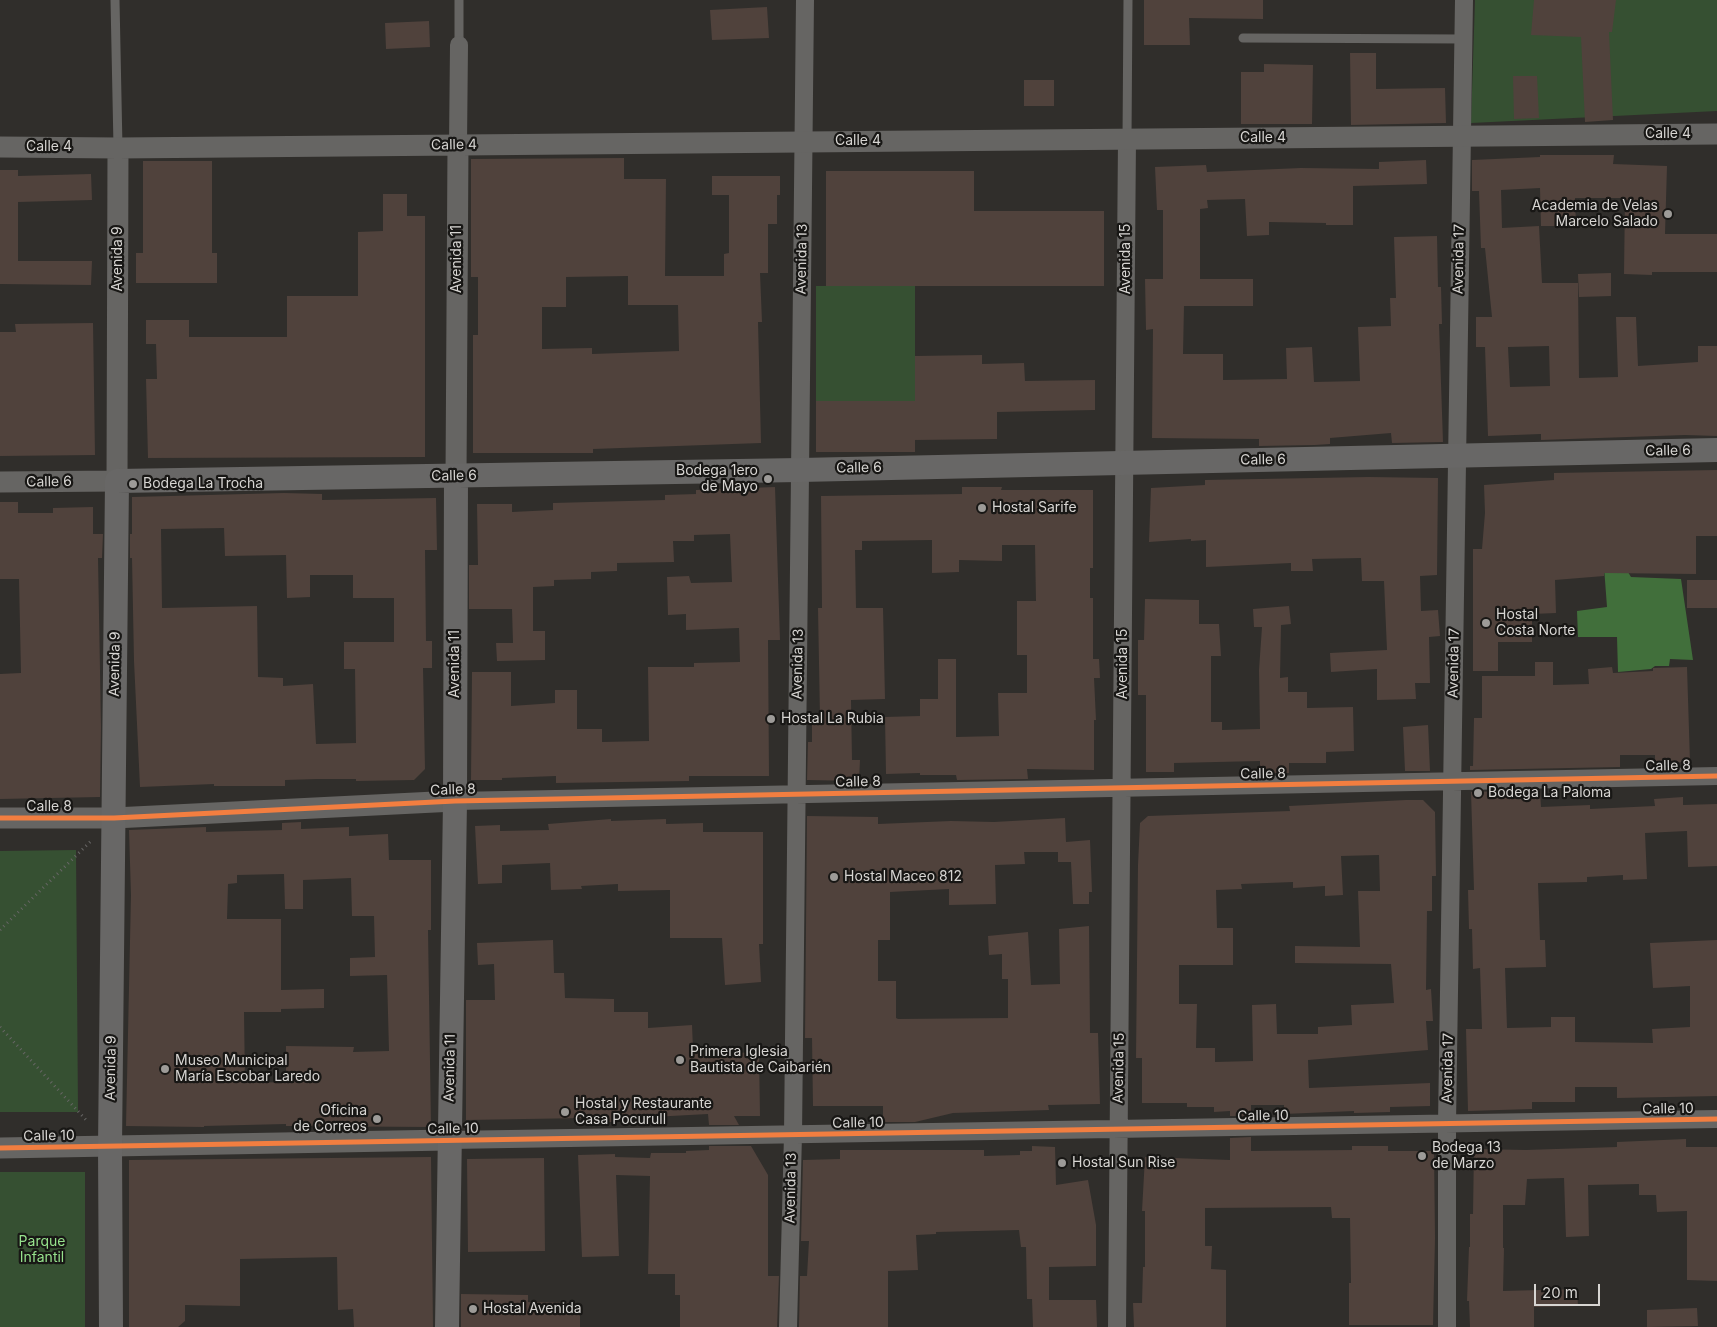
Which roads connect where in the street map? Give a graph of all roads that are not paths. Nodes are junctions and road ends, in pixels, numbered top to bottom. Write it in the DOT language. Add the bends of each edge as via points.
graph roads {
  1 [pos="115,0"];
  2 [pos="459,0"];
  3 [pos="805,0"];
  4 [pos="1128,0"];
  5 [pos="1464,0"];
  6 [pos="1243,38"];
  7 [pos="1463,39"];
  8 [pos="459,45"];
  9 [pos="1717,134"];
  10 [pos="1461,136"];
  11 [pos="1126,139"];
  12 [pos="804,142"];
  13 [pos="458,145"];
  14 [pos="0,147"];
  15 [pos="118,148"];
  16 [pos="1717,450"];
  17 [pos="1456,456"];
  18 [pos="1124,462"];
  19 [pos="800,470"];
  20 [pos="456,476"];
  21 [pos="117,481"];
  22 [pos="0,482"];
  23 [pos="1717,776"];
  24 [pos="1452,782"];
  25 [pos="1122,788"];
  26 [pos="797,794"];
  27 [pos="455,801"];
  28 [pos="0,818"];
  29 [pos="114,818"];
  30 [pos="1717,1120"];
  31 [pos="1447,1124"];
  32 [pos="1119,1130"];
  33 [pos="793,1135"];
  34 [pos="449,1140"];
  35 [pos="110,1147"];
  36 [pos="0,1148"];
  37 [pos="111,1327"];
  38 [pos="447,1327"];
  39 [pos="788,1327"];
  40 [pos="1117,1327"];
  41 [pos="1447,1327"];
  1 -- 15 [label="lane, Avenida 9"];
  2 -- 8 [label="lane, Avenida 11"];
  3 -- 12 [label="street, Avenida 13"];
  4 -- 11 [label="lane, Avenida 15"];
  5 -- 7 [label="street, Avenida 17"];
  6 -- 7 [label="lane"];
  7 -- 10 [label="street, Avenida 17"];
  8 -- 13 [label="street, Avenida 11"];
  9 -- 10 [label="street, Calle 4"];
  10 -- 11 [label="street, Calle 4"];
  10 -- 17 [label="street, Avenida 17"];
  11 -- 12 [label="street, Calle 4"];
  11 -- 18 [label="street, Avenida 15"];
  12 -- 13 [label="street, Calle 4"];
  12 -- 19 [label="street, Avenida 13"];
  13 -- 15 [label="street, Calle 4"];
  13 -- 20 [label="street, Avenida 11"];
  14 -- 15 [label="street, Calle 4"];
  15 -- 21 [label="street, Avenida 9"];
  16 -- 17 [label="main road, Calle 6"];
  17 -- 18 [label="main road, Calle 6"];
  17 -- 24 [label="street, Avenida 17"];
  18 -- 19 [label="main road, Calle 6"];
  18 -- 25 [label="street, Avenida 15"];
  19 -- 20 [label="main road, Calle 6"];
  19 -- 26 [label="street, Avenida 13"];
  20 -- 21 [label="main road, Calle 6"];
  20 -- 27 [label="main road, Avenida 11"];
  21 -- 22 [label="street, Calle 6"];
  21 -- 29 [label="main road, Avenida 9"];
  23 -- 24 [label="street, Calle 8"];
  24 -- 25 [label="street, Calle 8"];
  24 -- 31 [label="street, Avenida 17"];
  25 -- 26 [label="street, Calle 8"];
  25 -- 32 [label="street, Avenida 15"];
  26 -- 27 [label="street, Calle 8"];
  26 -- 33 [label="street, Avenida 13"];
  27 -- 29 [label="street, Calle 8"];
  27 -- 34 [label="main road, Avenida 11"];
  28 -- 29 [label="street, Calle 8"];
  29 -- 35 [label="main road, Avenida 9"];
  30 -- 31 [label="street, Calle 10"];
  31 -- 32 [label="street, Calle 10"];
  31 -- 41 [label="street, Avenida 17"];
  32 -- 33 [label="street, Calle 10"];
  32 -- 40 [label="street, Avenida 15"];
  33 -- 34 [label="street, Calle 10"];
  33 -- 39 [label="street, Avenida 13"];
  34 -- 35 [label="street, Calle 10"];
  34 -- 38 [label="main road, Avenida 11"];
  35 -- 36 [label="street, Calle 10"];
  35 -- 37 [label="main road, Avenida 9"];
}
